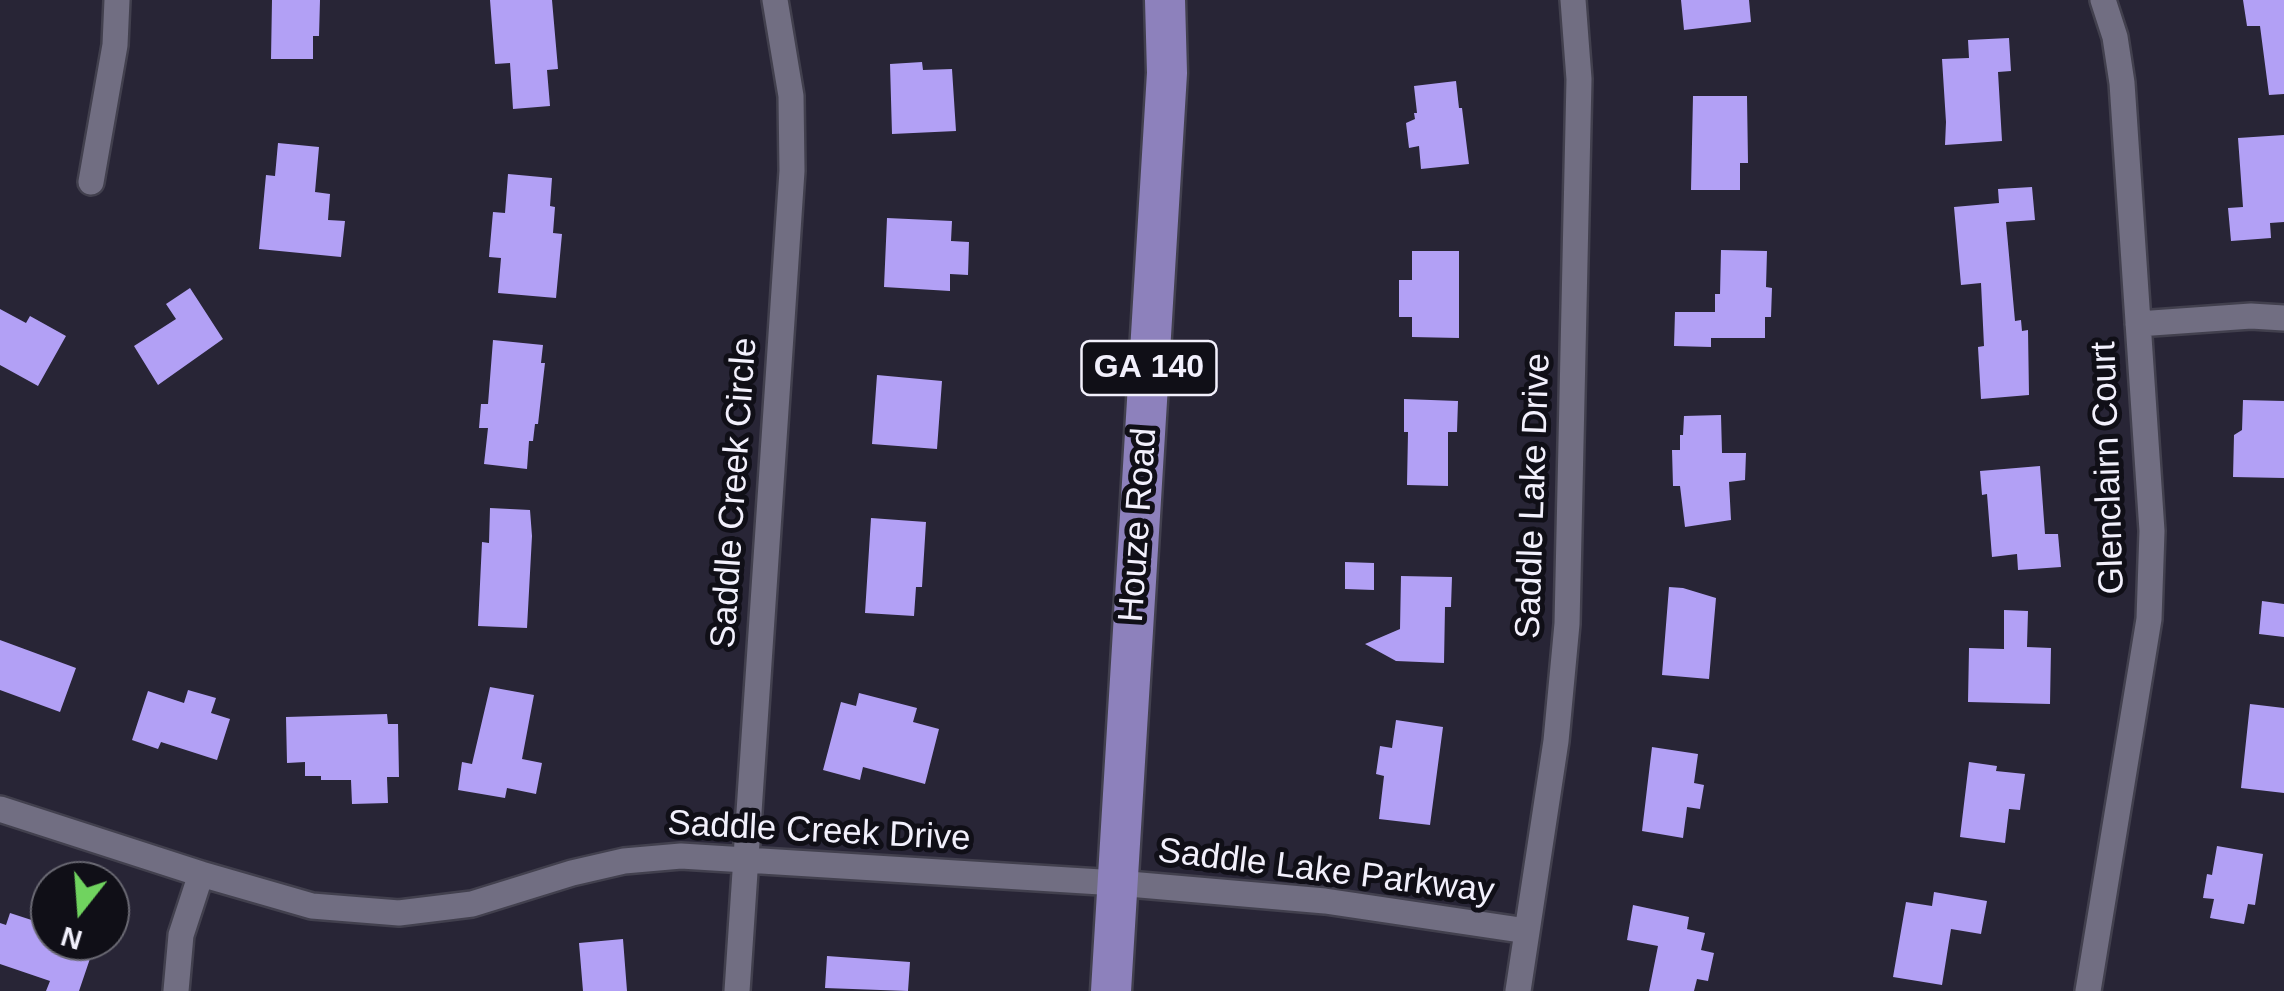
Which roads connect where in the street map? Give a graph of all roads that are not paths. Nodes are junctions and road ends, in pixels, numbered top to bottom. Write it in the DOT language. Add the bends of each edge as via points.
graph roads {
  1 [pos="117,0"];
  2 [pos="775,0"];
  3 [pos="1165,0"];
  4 [pos="1573,0"];
  5 [pos="2104,0"];
  6 [pos="90,182"];
  7 [pos="2284,318"];
  8 [pos="2138,324"];
  9 [pos="0,809"];
  10 [pos="745,859"];
  11 [pos="202,874"];
  12 [pos="1117,884"];
  13 [pos="1528,931"];
  14 [pos="176,991"];
  15 [pos="736,991"];
  16 [pos="1111,991"];
  17 [pos="1518,991"];
  18 [pos="2088,991"];
  1 -- 6 [label="street"];
  2 -- 10 [label="street, Saddle Creek Circle" via="791,96 792,171"];
  3 -- 12 [label="main road, Houze Road / GA 140" via="1168,72"];
  4 -- 13 [label="street, Saddle Lake Drive" via="1579,80 1567,624"];
  5 -- 8 [label="street, Glenclairn Court" via="2122,84"];
  7 -- 8 [label="street"];
  8 -- 18 [label="street, Glenclairn Court" via="2152,531 2149,619"];
  9 -- 11 [label="street, Saddle Creek Drive"];
  10 -- 11 [label="street, Saddle Creek Drive" via="624,861 472,904 399,914 312,906"];
  10 -- 12 [label="street, Saddle Creek Drive"];
  10 -- 15 [label="street, Saddle Creek Circle"];
  11 -- 14 [label="street" via="180,935"];
  12 -- 13 [label="street, Saddle Lake Parkway" via="1325,901"];
  12 -- 16 [label="main road, Houze Road / GA 140"];
  13 -- 17 [label="street, Saddle Lake Drive"];
}
